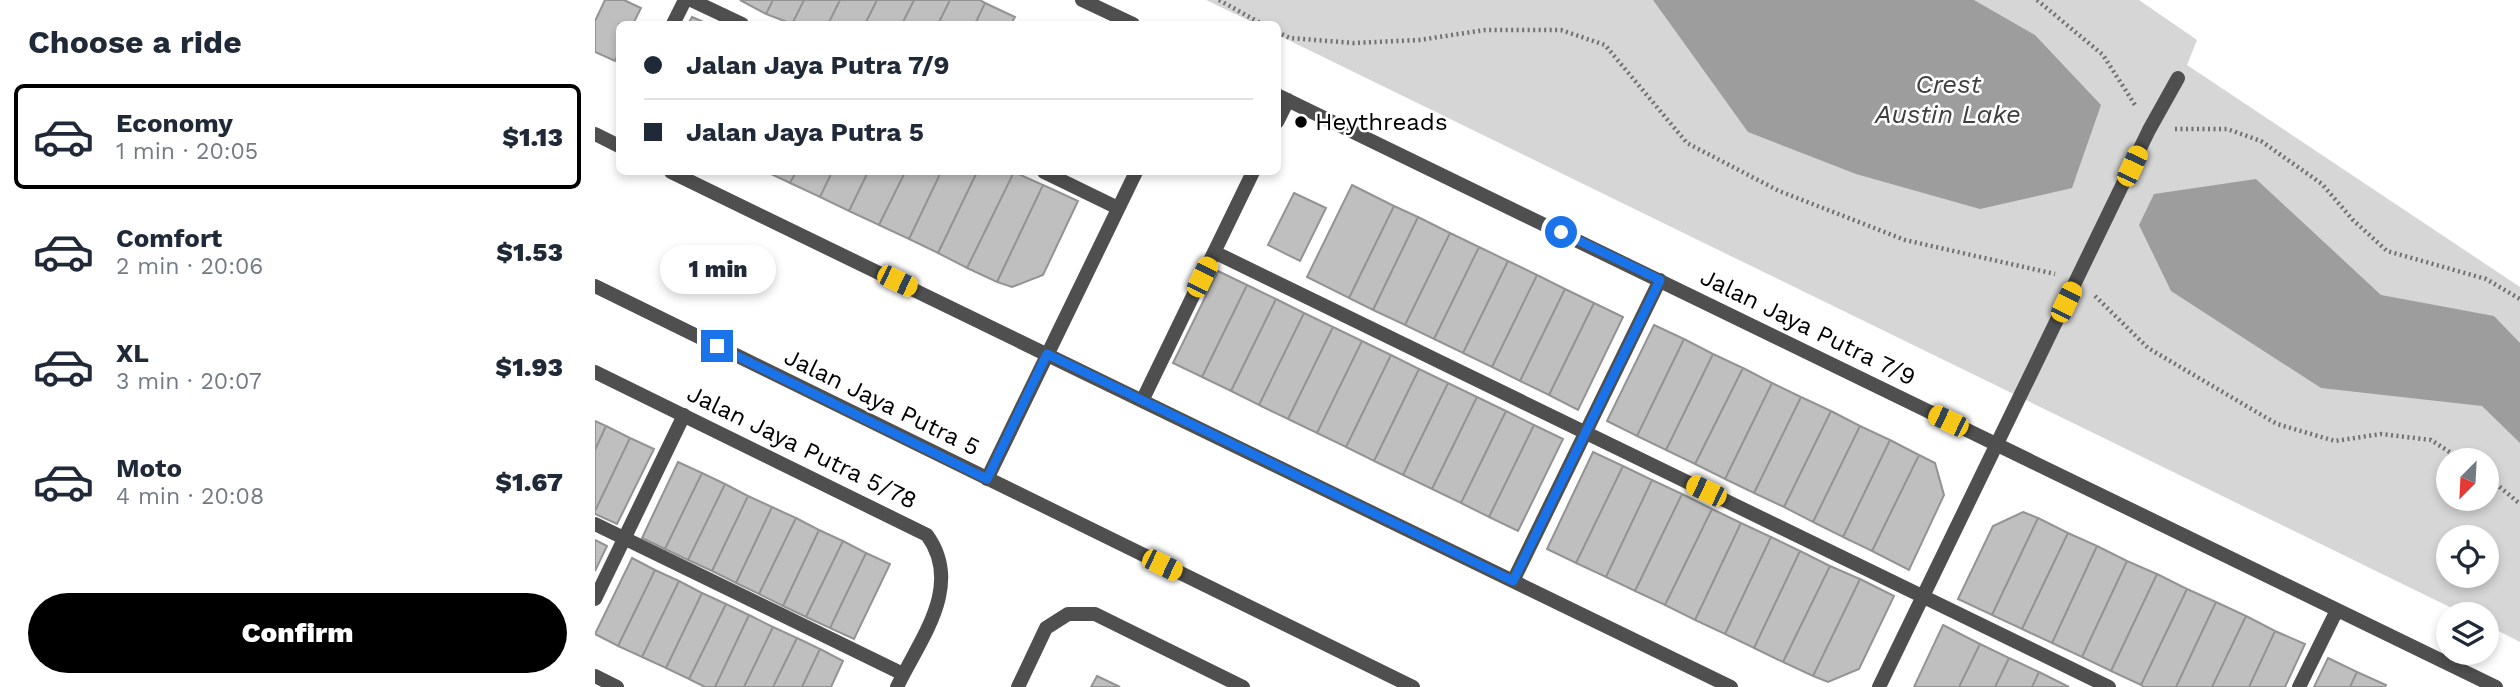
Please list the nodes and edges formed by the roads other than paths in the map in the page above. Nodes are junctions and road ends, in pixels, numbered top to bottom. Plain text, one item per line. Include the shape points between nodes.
1 (685, 0) edge
2 (691, 0) edge
3 (1082, 0) edge
4 (674, 21) edge
5 (736, 21) edge
6 (1127, 21) edge
7 (2178, 78) dead end
8 (1283, 97) edge
9 (595, 134) edge
10 (616, 141) edge
11 (677, 175) edge
12 (1050, 175) edge
13 (1134, 175) edge
14 (1252, 175) edge
15 (1118, 208) junction
16 (1214, 252) junction
17 (1660, 280) junction
18 (595, 286) edge
19 (1047, 354) junction
20 (595, 372) edge
21 (1142, 401) junction
22 (684, 415) junction
23 (1586, 433) junction
24 (1997, 444) junction
25 (987, 479) junction
26 (595, 524) edge
27 (624, 538) junction
28 (1513, 581) junction
29 (1923, 597) junction
30 (595, 598) edge
31 (2337, 610) junction
32 (595, 676) edge
33 (900, 681) edge
34 (617, 687) edge
35 (1018, 687) edge
36 (1243, 687) edge
37 (1413, 687) edge
38 (1731, 687) edge
39 (1879, 687) edge
40 (2109, 687) edge
41 (2299, 687) edge
42 (2496, 687) edge

1 - 4 street
2 - 5 street
3 - 6 street
7 - 24 street
8 - 17 street, Jalan Jaya Putra 7/9
9 - 10 street
11 - 19 street
12 - 15 street
13 - 15 street
14 - 16 street
15 - 19 street
16 - 21 street
16 - 23 street
17 - 23 street
17 - 24 street, Jalan Jaya Putra 7/9
18 - 25 street, Jalan Jaya Putra 5
19 - 21 street
19 - 25 street
20 - 22 street, Jalan Jaya Putra 5/78
21 - 28 street
22 - 27 street
22 - 33 street, Jalan Jaya Putra 5/78 via 927,535 941,562 943,591
23 - 28 street
23 - 29 street
24 - 29 street
24 - 31 street, Jalan Jaya Putra 7/9
25 - 37 street, Jalan Jaya Putra 5
26 - 27 street
27 - 30 street
27 - 33 street
28 - 38 street
29 - 39 street
29 - 40 street
31 - 41 street
31 - 42 street, Jalan Jaya Putra 7/9
32 - 34 street
35 - 36 street via 1046,628 1068,614 1095,614

